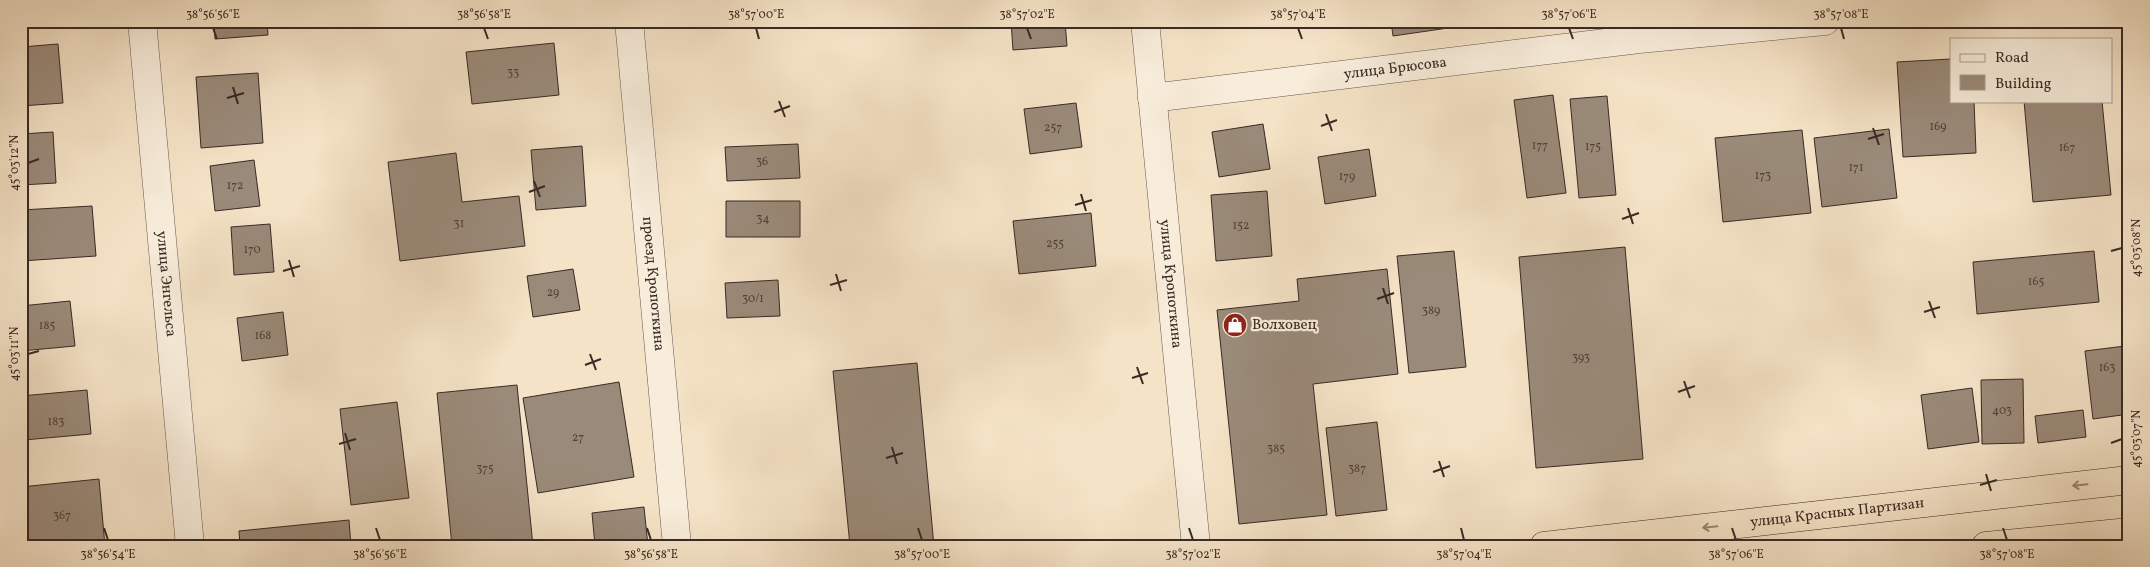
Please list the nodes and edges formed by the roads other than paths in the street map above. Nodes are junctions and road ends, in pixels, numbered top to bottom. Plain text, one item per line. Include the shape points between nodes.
1 (142, 21) edge
2 (629, 21) edge
3 (1145, 21) edge
4 (1825, 21) edge
5 (1638, 30) edge
6 (1152, 98) junction
7 (2129, 480) edge
8 (2129, 532) edge
9 (190, 546) edge
10 (677, 546) edge
11 (1196, 546) edge
12 (1544, 546) edge
13 (1986, 546) edge

1 - 9 street, улица Энгельса
2 - 10 street, проезд Кропоткина
3 - 6 street, улица Кропоткина
4 - 5 street, улица Брюсова
5 - 6 street, улица Брюсова
6 - 11 street, улица Кропоткина
7 -> 12 highway, улица Красных Партизан
8 - 13 highway

